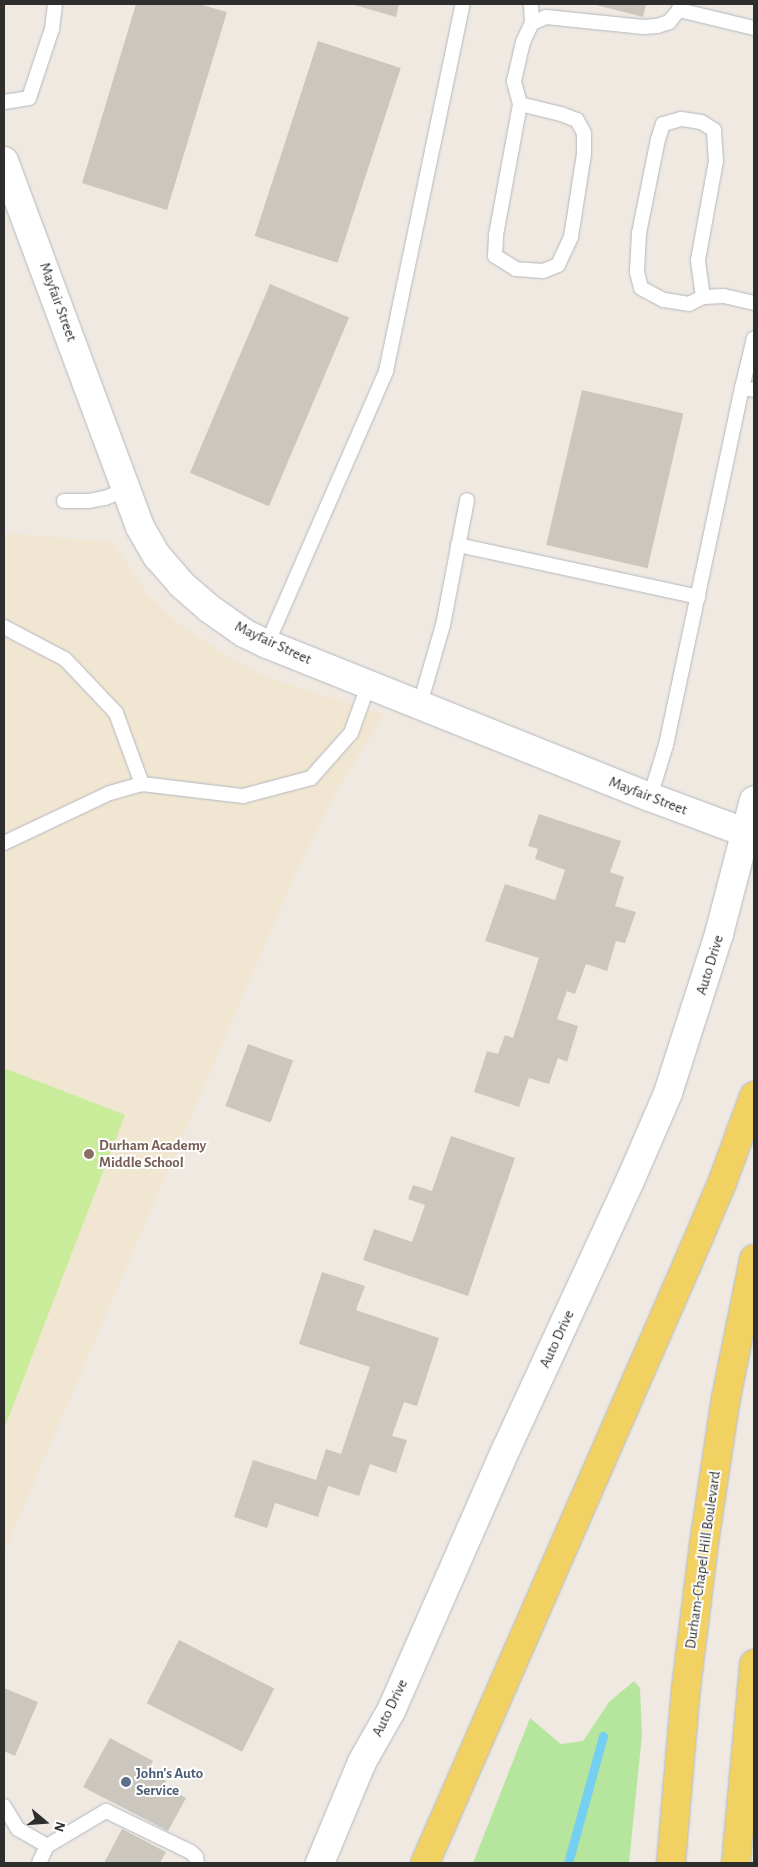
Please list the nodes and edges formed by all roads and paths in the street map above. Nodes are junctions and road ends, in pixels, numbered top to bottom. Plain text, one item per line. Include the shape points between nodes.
1 (55, 4) edge
2 (463, 4) edge
3 (530, 4) edge
4 (679, 7) edge
5 (532, 23) junction
6 (754, 28) edge
7 (4, 102) edge
8 (520, 104) junction
9 (4, 161) edge
10 (703, 297) junction
11 (754, 303) edge
12 (754, 338) edge
13 (748, 389) edge
14 (125, 490) junction
15 (467, 500) dead end
16 (64, 501) dead end
17 (458, 546) junction
18 (698, 597) junction
19 (4, 627) edge
20 (267, 644) junction
21 (369, 683) junction
22 (420, 704) junction
23 (142, 784) junction
24 (650, 797) junction
25 (754, 800) edge
26 (747, 833) junction
27 (4, 843) edge
28 (754, 1096) edge
29 (754, 1259) edge
30 (754, 1664) edge
31 (4, 1806) edge
32 (47, 1846) junction
33 (39, 1863) edge
34 (197, 1863) edge
35 (320, 1863) edge
36 (425, 1863) edge
37 (672, 1863) edge
38 (736, 1863) edge

1 - 7 lane via 52,29 29,98
2 - 20 lane via 386,370
3 - 5 lane
4 - 5 lane via 669,22 643,27 546,16
4 - 6 lane
5 - 8 lane via 523,42 514,81
8 - 8 lane via 495,256 516,269 543,271 558,265 571,237 584,154 584,133 577,120
9 - 14 street, Mayfair Street
10 - 10 lane via 698,260 716,161 714,130 701,122 681,119 663,124 658,139 640,233 637,272 641,288 664,300 689,304
10 - 11 lane via 724,296
12 - 13 lane
13 - 18 lane
14 - 16 lane via 90,501
14 - 20 street, Mayfair Street via 156,556 181,584 244,633
15 - 17 lane
17 - 18 lane
17 - 22 lane via 443,626
18 - 24 lane via 666,745
19 - 23 lane via 64,659 116,714
20 - 21 street, Mayfair Street
21 - 22 street, Mayfair Street
21 - 23 lane via 352,733 311,778 243,796
22 - 24 street, Mayfair Street
23 - 27 lane via 110,793
24 - 26 street, Mayfair Street
25 - 26 street, Auto Drive
26 - 35 street, Auto Drive via 720,934 657,1119 503,1456 391,1712 362,1762
28 - 36 main road via 687,1265
29 - 37 main road, Durham-Chapel Hill Boulevard via 726,1398 704,1543 686,1688
30 - 38 main road
31 - 32 lane via 18,1829
32 - 33 lane
32 - 34 lane via 106,1811 191,1852

